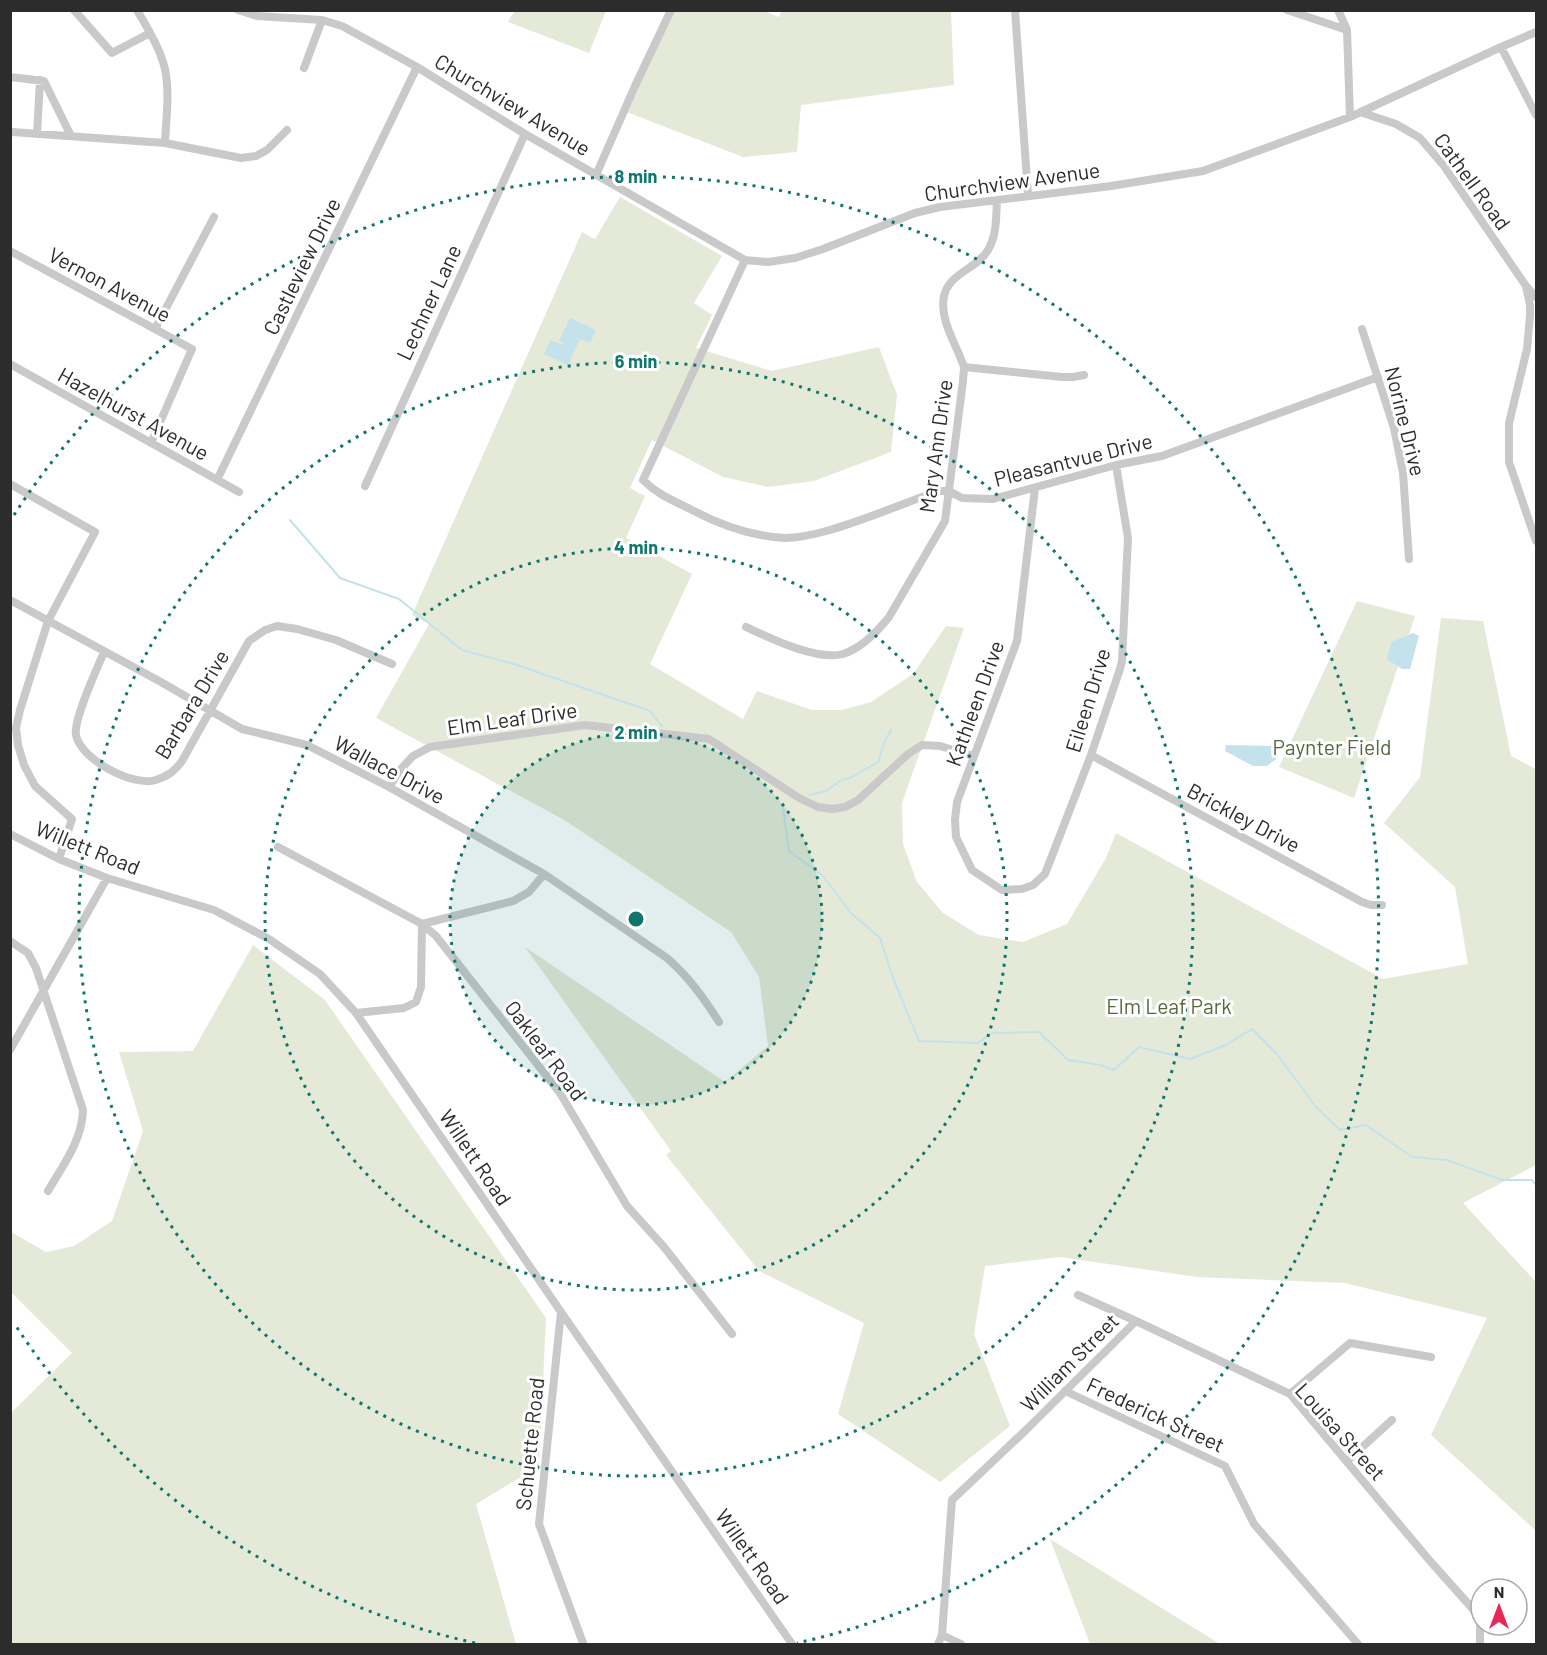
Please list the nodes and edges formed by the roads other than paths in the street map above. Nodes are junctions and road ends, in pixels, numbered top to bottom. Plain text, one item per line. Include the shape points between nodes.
1 (74, 10) edge
2 (137, 10) edge
3 (238, 10) edge
4 (671, 10) edge
5 (1015, 10) edge
6 (1287, 10) edge
7 (1338, 10) edge
8 (322, 20) junction
9 (1347, 30) junction
10 (1536, 32) edge
11 (150, 33) junction
12 (1500, 47) junction
13 (417, 67) junction
14 (304, 68) dead end
15 (10, 77) edge
16 (40, 80) junction
17 (1360, 112) junction
18 (1536, 115) edge
19 (1350, 117) junction
20 (287, 130) dead end
21 (12, 132) dead end
22 (37, 134) junction
23 (525, 134) junction
24 (71, 136) junction
25 (165, 143) junction
26 (596, 175) junction
27 (1028, 195) junction
28 (997, 200) junction
29 (214, 217) dead end
30 (10, 251) edge
31 (745, 260) junction
32 (1526, 286) junction
33 (1536, 297) edge
34 (155, 329) junction
35 (1362, 329) dead end
36 (10, 364) edge
37 (964, 367) junction
38 (1084, 375) dead end
39 (1378, 377) junction
40 (151, 443) junction
41 (1116, 465) junction
42 (217, 480) junction
43 (10, 484) edge
44 (365, 486) dead end
45 (1035, 488) junction
46 (949, 491) junction
47 (239, 492) dead end
48 (1536, 541) edge
49 (1409, 559) dead end
50 (10, 600) edge
51 (48, 621) junction
52 (746, 627) dead end
53 (104, 652) junction
54 (392, 664) dead end
55 (211, 712) junction
56 (1090, 755) junction
57 (974, 756) junction
58 (389, 787) junction
59 (10, 834) edge
60 (278, 847) dead end
61 (59, 859) junction
62 (544, 874) junction
63 (108, 878) junction
64 (1022, 889) joint
65 (1382, 905) dead end
66 (422, 924) junction
67 (10, 941) edge
68 (44, 991) junction
69 (356, 1014) junction
70 (719, 1022) dead end
71 (10, 1050) edge
72 (48, 1191) dead end
73 (1078, 1295) dead end
74 (561, 1312) junction
75 (1136, 1321) junction
76 (732, 1334) dead end
77 (1431, 1357) dead end
78 (1065, 1391) junction
79 (1290, 1394) junction
80 (1392, 1420) dead end
81 (1347, 1461) junction
82 (1469, 1605) edge
83 (942, 1635) junction
84 (582, 1644) edge
85 (792, 1644) edge
86 (938, 1644) edge
87 (961, 1644) edge
88 (1359, 1644) edge

1 - 11 street via 112,53
2 - 11 street
3 - 8 street, Churchview Avenue via 257,16
4 - 26 street
5 - 27 street
6 - 9 street
7 - 9 street
8 - 13 street, Churchview Avenue via 342,26
8 - 14 street
9 - 19 street
10 - 12 street, Churchview Avenue
11 - 25 street via 165,69
12 - 17 street, Churchview Avenue
12 - 18 street
13 - 23 street, Churchview Avenue
13 - 42 street, Castleview Drive
15 - 16 street
16 - 22 street
16 - 24 street via 44,81
17 - 19 street, Churchview Avenue
17 - 32 street, Cathell Road via 1396,124 1420,138 1444,166
19 - 27 street, Churchview Avenue via 1203,171
20 - 25 street via 267,150 241,158
21 - 22 street
22 - 24 street
23 - 26 street, Churchview Avenue
23 - 44 street, Lechner Lane
24 - 25 street
26 - 31 street, Churchview Avenue
27 - 28 street, Churchview Avenue
28 - 31 street, Churchview Avenue via 915,213 795,258
28 - 37 street, Mary Ann Drive via 994,234 988,250 959,274 945,293 943,314
29 - 34 street
30 - 34 street, Vernon Avenue
31 - 46 street, Pleasantvue Drive via 643,480 654,491 716,523 763,536 788,538 848,525 938,491
32 - 33 street, Cathell Road
32 - 48 street via 1530,305 1527,349 1509,423 1509,462
34 - 40 street, Vernon Avenue via 192,349
35 - 39 street, Norine Drive
36 - 40 street, Hazelhurst Avenue
37 - 38 street via 1062,377
37 - 46 street, Mary Ann Drive
39 - 41 street, Pleasantvue Drive via 1162,456
39 - 49 street, Norine Drive via 1403,472
40 - 42 street, Hazelhurst Avenue
41 - 45 street, Pleasantvue Drive
41 - 56 street, Eileen Drive via 1128,538 1122,661
42 - 47 street, Hazelhurst Avenue
43 - 51 street via 96,532
45 - 46 street, Pleasantvue Drive via 993,499 962,498
45 - 57 street, Kathleen Drive via 1017,641
46 - 52 street, Mary Ann Drive via 945,521 889,617 863,644 842,654 823,654 802,650
50 - 51 street, Wallace Drive
51 - 53 street, Wallace Drive
51 - 61 street via 16,728 24,765 35,786 72,819
53 - 55 street, Wallace Drive
53 - 55 street, Barbara Drive via 75,734 91,758 107,767 137,780 154,781 172,773
54 - 55 street, Barbara Drive via 336,640 278,626 249,641
55 - 58 street, Wallace Drive via 242,729 307,745
56 - 64 street, Eileen Drive via 1045,874 1034,885
56 - 65 street, Brickley Drive via 1362,902
57 - 58 street, Elm Leaf Drive via 922,745 858,800 832,809 799,798 709,739 585,725 430,747 412,756
57 - 64 street, Kathleen Drive via 957,802 956,837 972,870 1002,890
58 - 62 street, Wallace Drive
59 - 61 street, Willett Road
60 - 66 street, Oakleaf Road
61 - 63 street, Willett Road
62 - 66 street via 529,892 513,901
62 - 70 street, Wallace Drive via 667,958 702,995
63 - 68 street
63 - 69 street, Willett Road via 214,910 269,939 320,974
66 - 69 street via 421,987 416,1002 404,1008
66 - 76 street, Oakleaf Road via 560,1093 627,1206
67 - 68 street via 28,953
68 - 71 street
68 - 72 street via 83,1110 78,1139
69 - 74 street, Willett Road
73 - 75 street, Louisa Street
74 - 84 street, Schuette Road via 539,1524
74 - 85 street, Willett Road
75 - 78 street, William Street
75 - 79 street, Louisa Street
77 - 79 street via 1350,1343
78 - 83 street, William Street via 951,1500
78 - 88 street, Frederick Street via 1225,1466 1254,1524
79 - 81 street, Louisa Street
80 - 81 street
81 - 82 street, Louisa Street
83 - 86 street
83 - 87 street

